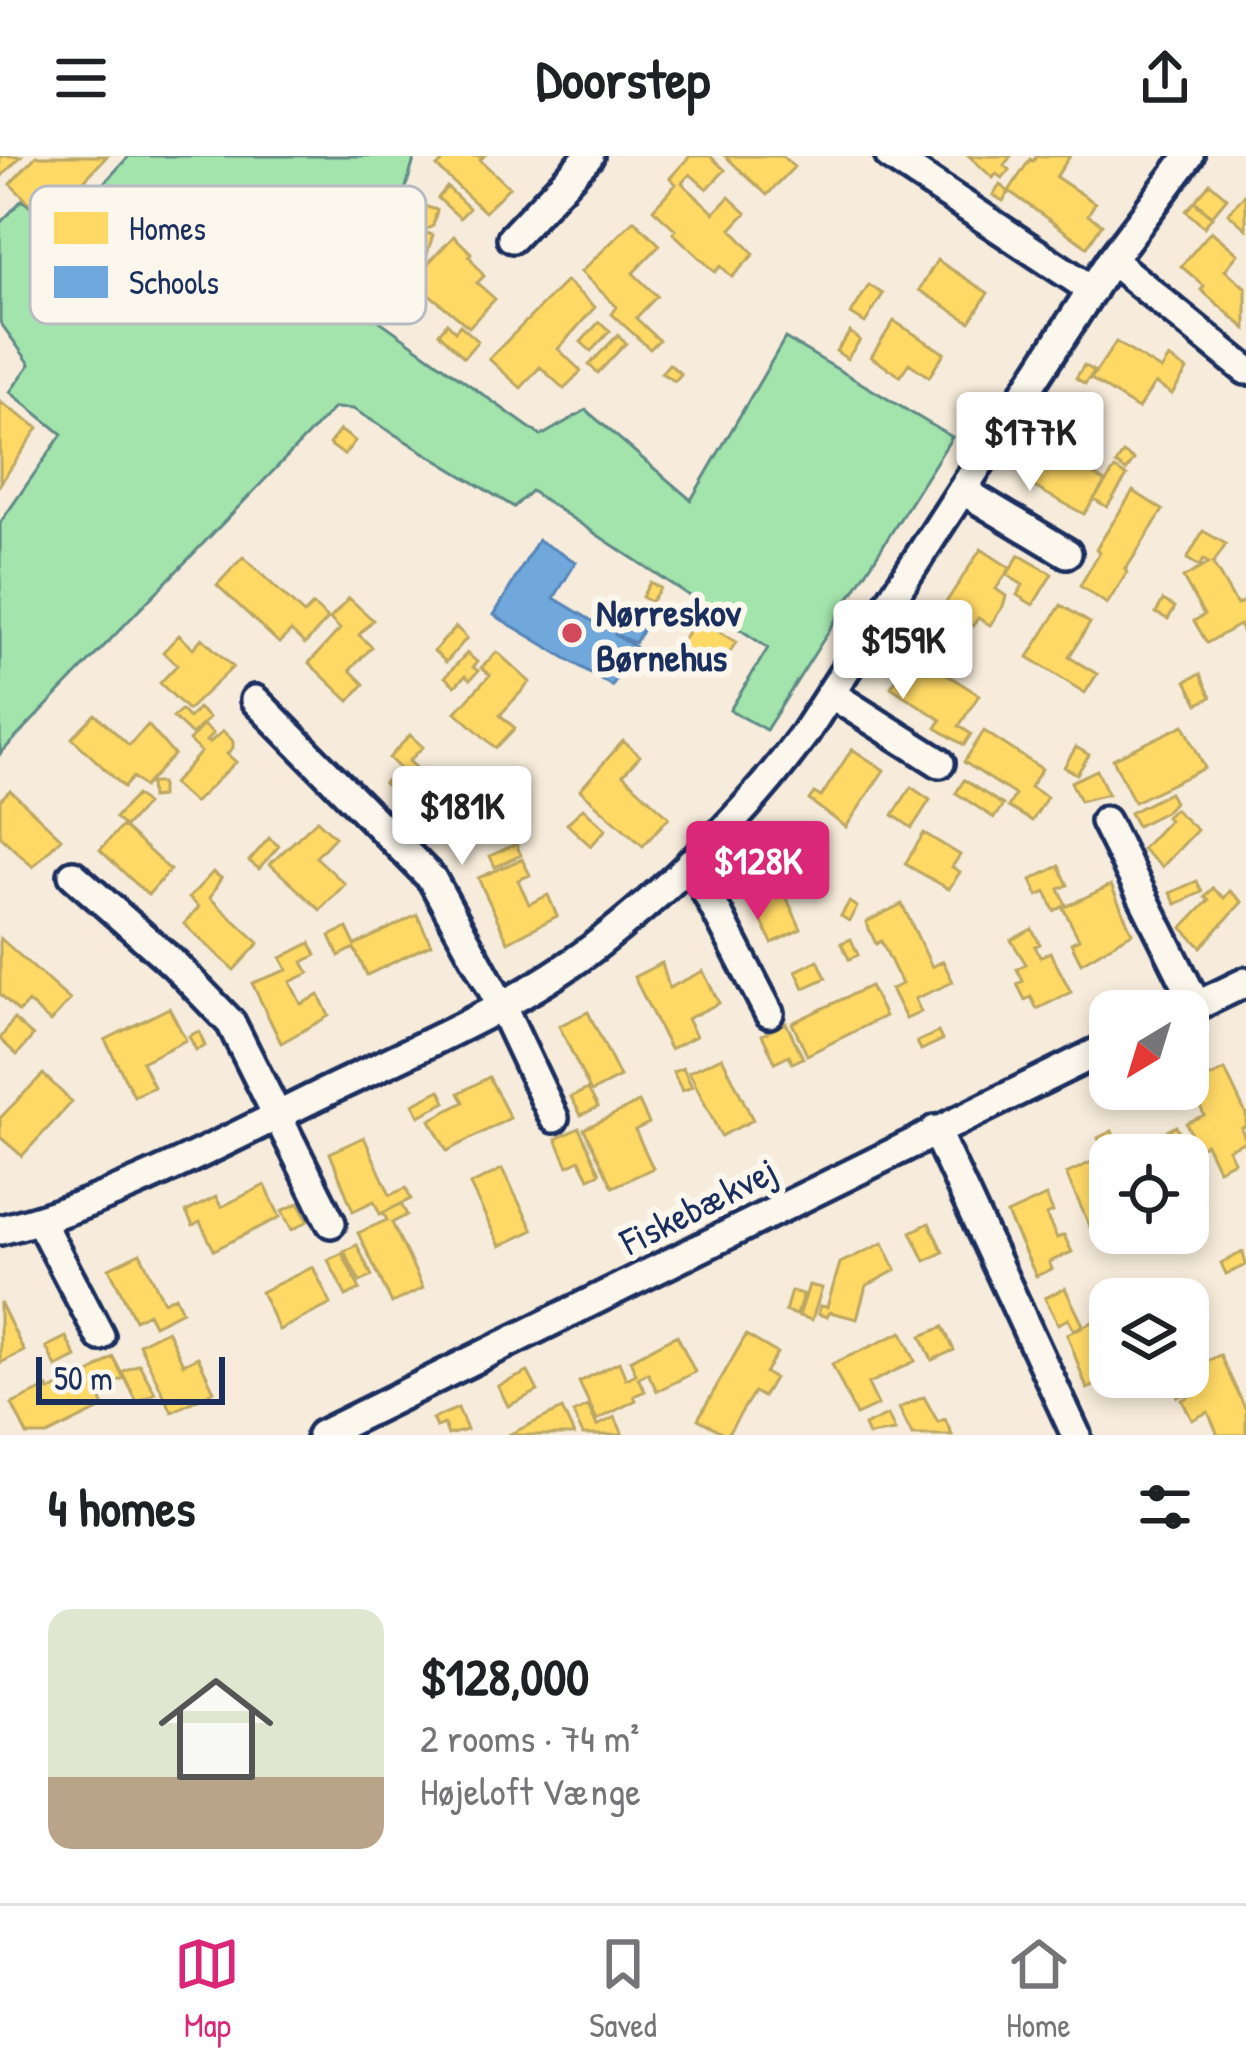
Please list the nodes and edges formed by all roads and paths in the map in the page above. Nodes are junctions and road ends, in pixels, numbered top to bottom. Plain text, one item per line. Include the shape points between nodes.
1 (589, 156) edge
2 (890, 156) edge
3 (1190, 156) edge
4 (512, 238) dead end
5 (1112, 260) junction
6 (1091, 290) junction
7 (1246, 370) edge
8 (962, 490) junction
9 (1067, 553) dead end
10 (832, 694) junction
11 (255, 700) dead end
12 (940, 763) dead end
13 (1106, 821) dead end
14 (692, 862) junction
15 (73, 875) dead end
16 (1246, 982) edge
17 (1184, 990) edge
18 (1209, 1000) edge
19 (500, 1005) junction
20 (770, 1012) dead end
21 (1089, 1056) edge
22 (277, 1116) junction
23 (554, 1118) dead end
24 (934, 1130) junction
25 (40, 1221) junction
26 (331, 1223) dead end
27 (0, 1231) edge
28 (100, 1336) dead end
29 (321, 1435) edge
30 (1076, 1435) edge

1 - 4 street
2 - 6 street
3 - 5 street
5 - 6 street
5 - 7 street
6 - 8 street
8 - 9 street
8 - 10 street
10 - 12 street
10 - 14 street via 777,772
11 - 19 street via 432,879
13 - 17 street
14 - 19 street via 591,949
14 - 20 street
15 - 22 street via 231,1024
16 - 18 street
19 - 22 street
19 - 23 street
21 - 24 street, Fiskebækvej
22 - 25 street
22 - 26 street
24 - 29 street, Fiskebækvej
24 - 30 street
25 - 27 street
25 - 28 street

